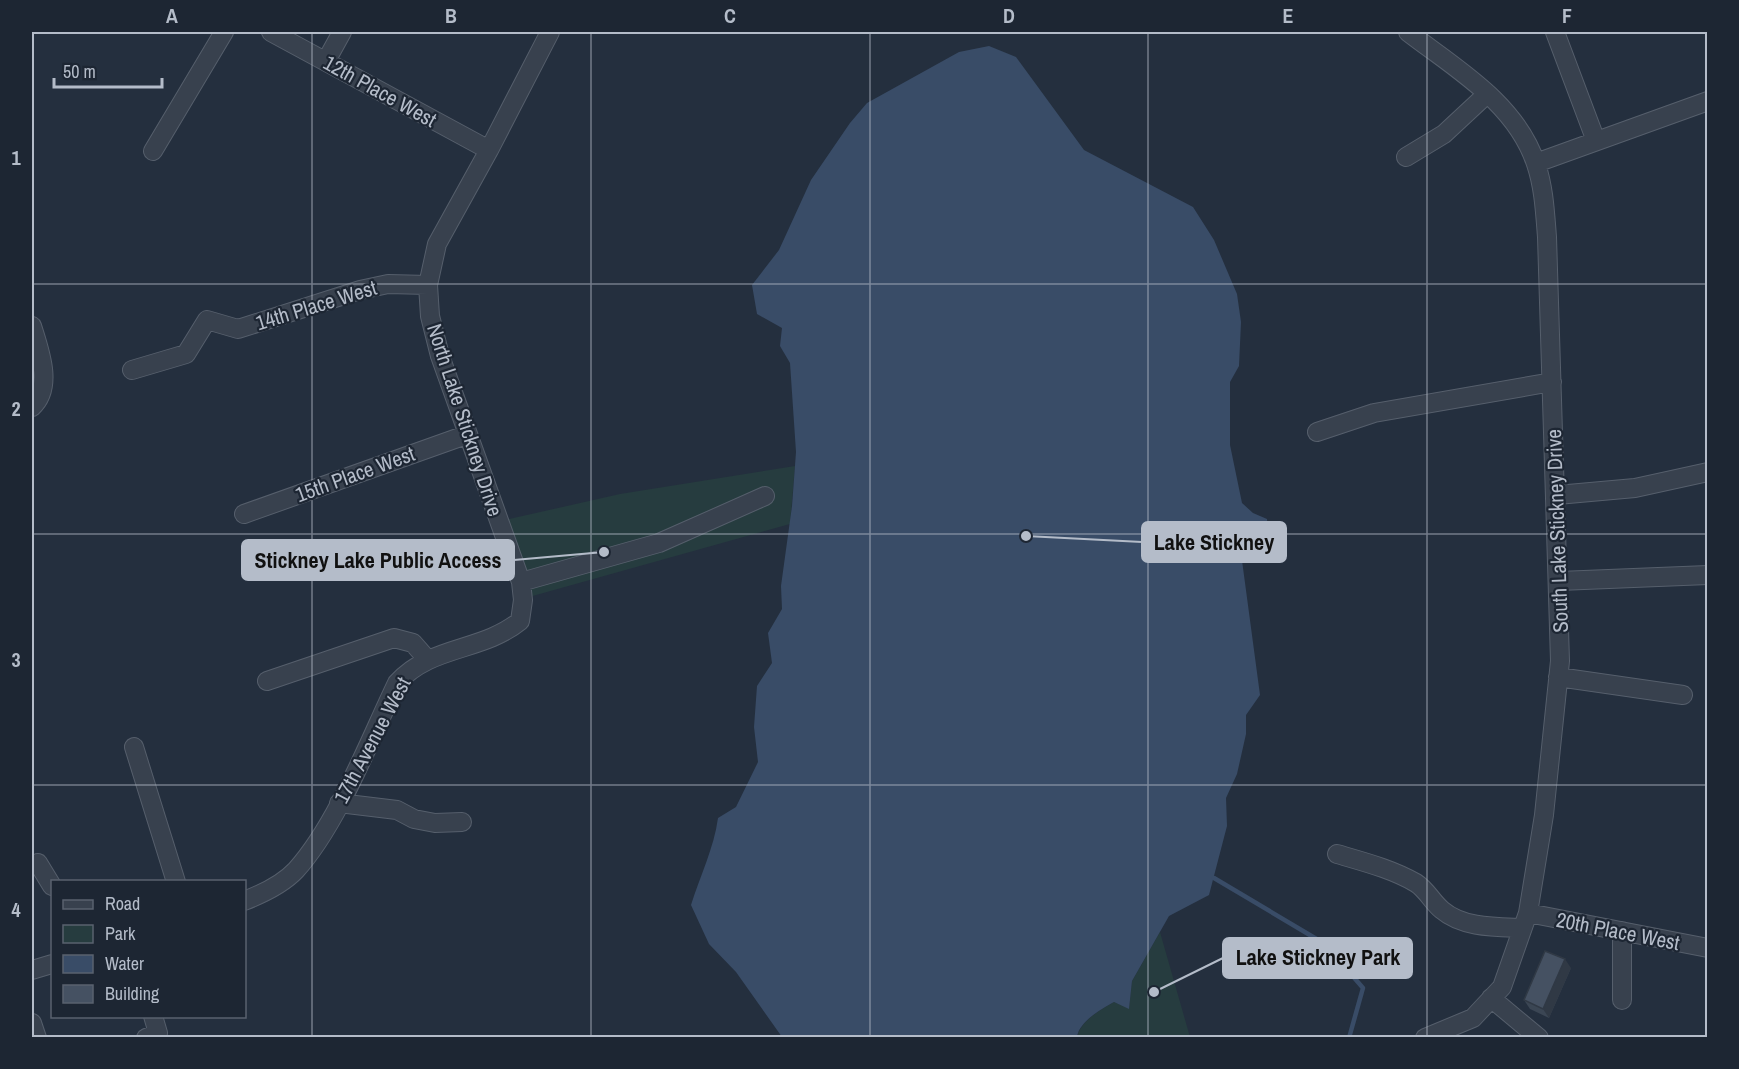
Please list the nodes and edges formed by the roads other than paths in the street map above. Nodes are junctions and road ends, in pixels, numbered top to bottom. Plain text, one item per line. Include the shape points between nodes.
1 (224, 32) edge
2 (271, 32) edge
3 (342, 32) edge
4 (550, 32) edge
5 (1408, 32) edge
6 (1555, 32) edge
7 (326, 61) junction
8 (1487, 93) junction
9 (1707, 101) edge
10 (1596, 141) junction
11 (489, 150) junction
12 (153, 151) dead end
13 (1406, 157) dead end
14 (1536, 163) junction
15 (428, 285) junction
16 (32, 326) edge
17 (132, 370) dead end
18 (1552, 382) junction
19 (33, 406) edge
20 (1317, 432) dead end
21 (466, 435) junction
22 (1707, 472) edge
23 (1557, 495) junction
24 (765, 496) dead end
25 (244, 514) dead end
26 (1707, 575) edge
27 (1559, 581) junction
28 (521, 582) junction
29 (427, 658) junction
30 (1558, 677) junction
31 (267, 681) dead end
32 (1683, 695) dead end
33 (134, 747) dead end
34 (339, 803) junction
35 (462, 822) dead end
36 (1337, 854) dead end
37 (38, 863) dead end
38 (175, 880) edge
39 (51, 884) edge
40 (246, 900) edge
41 (1525, 921) junction
42 (1622, 931) junction
43 (1707, 948) edge
44 (51, 964) edge
45 (32, 970) edge
46 (1491, 998) junction
47 (1622, 1000) dead end
48 (153, 1018) edge
49 (32, 1023) edge
50 (37, 1038) edge
51 (147, 1038) edge
52 (1425, 1038) edge
53 (1539, 1038) edge

1 - 12 street
2 - 7 street, 12th Place West
3 - 7 street
4 - 11 street, North Lake Stickney Drive
5 - 8 street, South Lake Stickney Drive
6 - 10 street
7 - 11 street, 12th Place West
8 - 13 street via 1444,134
8 - 14 street, South Lake Stickney Drive via 1507,112
9 - 10 street
10 - 14 street
11 - 15 street, North Lake Stickney Drive via 437,244
14 - 18 street, South Lake Stickney Drive via 1547,237
15 - 17 street, 14th Place West via 388,284 369,288 238,329 207,321 186,354
15 - 21 street, North Lake Stickney Drive via 430,316 440,356
16 - 19 street via 42,358 43,378
18 - 20 street via 1374,412
18 - 23 street, South Lake Stickney Drive
21 - 25 street, 15th Place West
21 - 28 street, North Lake Stickney Drive
22 - 23 street via 1635,488
23 - 27 street, South Lake Stickney Drive
24 - 28 street via 659,543
26 - 27 street
27 - 30 street, South Lake Stickney Drive
28 - 29 street, 17th Avenue West via 520,621 509,630
29 - 31 street via 413,643 394,638
29 - 34 street, 17th Avenue West via 397,683
30 - 32 street
30 - 41 street, South Lake Stickney Drive via 1544,815
33 - 38 street
34 - 35 street via 397,810 414,819
34 - 40 street, 17th Avenue West via 325,832 294,872 263,894
36 - 41 street, 20th Place West via 1419,884 1443,912 1457,920 1483,926
37 - 39 street
41 - 42 street, 20th Place West
41 - 46 street, South Lake Stickney Drive via 1502,987
42 - 43 street, 20th Place West
42 - 47 street
44 - 45 street
46 - 52 street, South Lake Stickney Drive via 1473,1018
46 - 53 street
48 - 51 street via 158,1033
49 - 50 street

